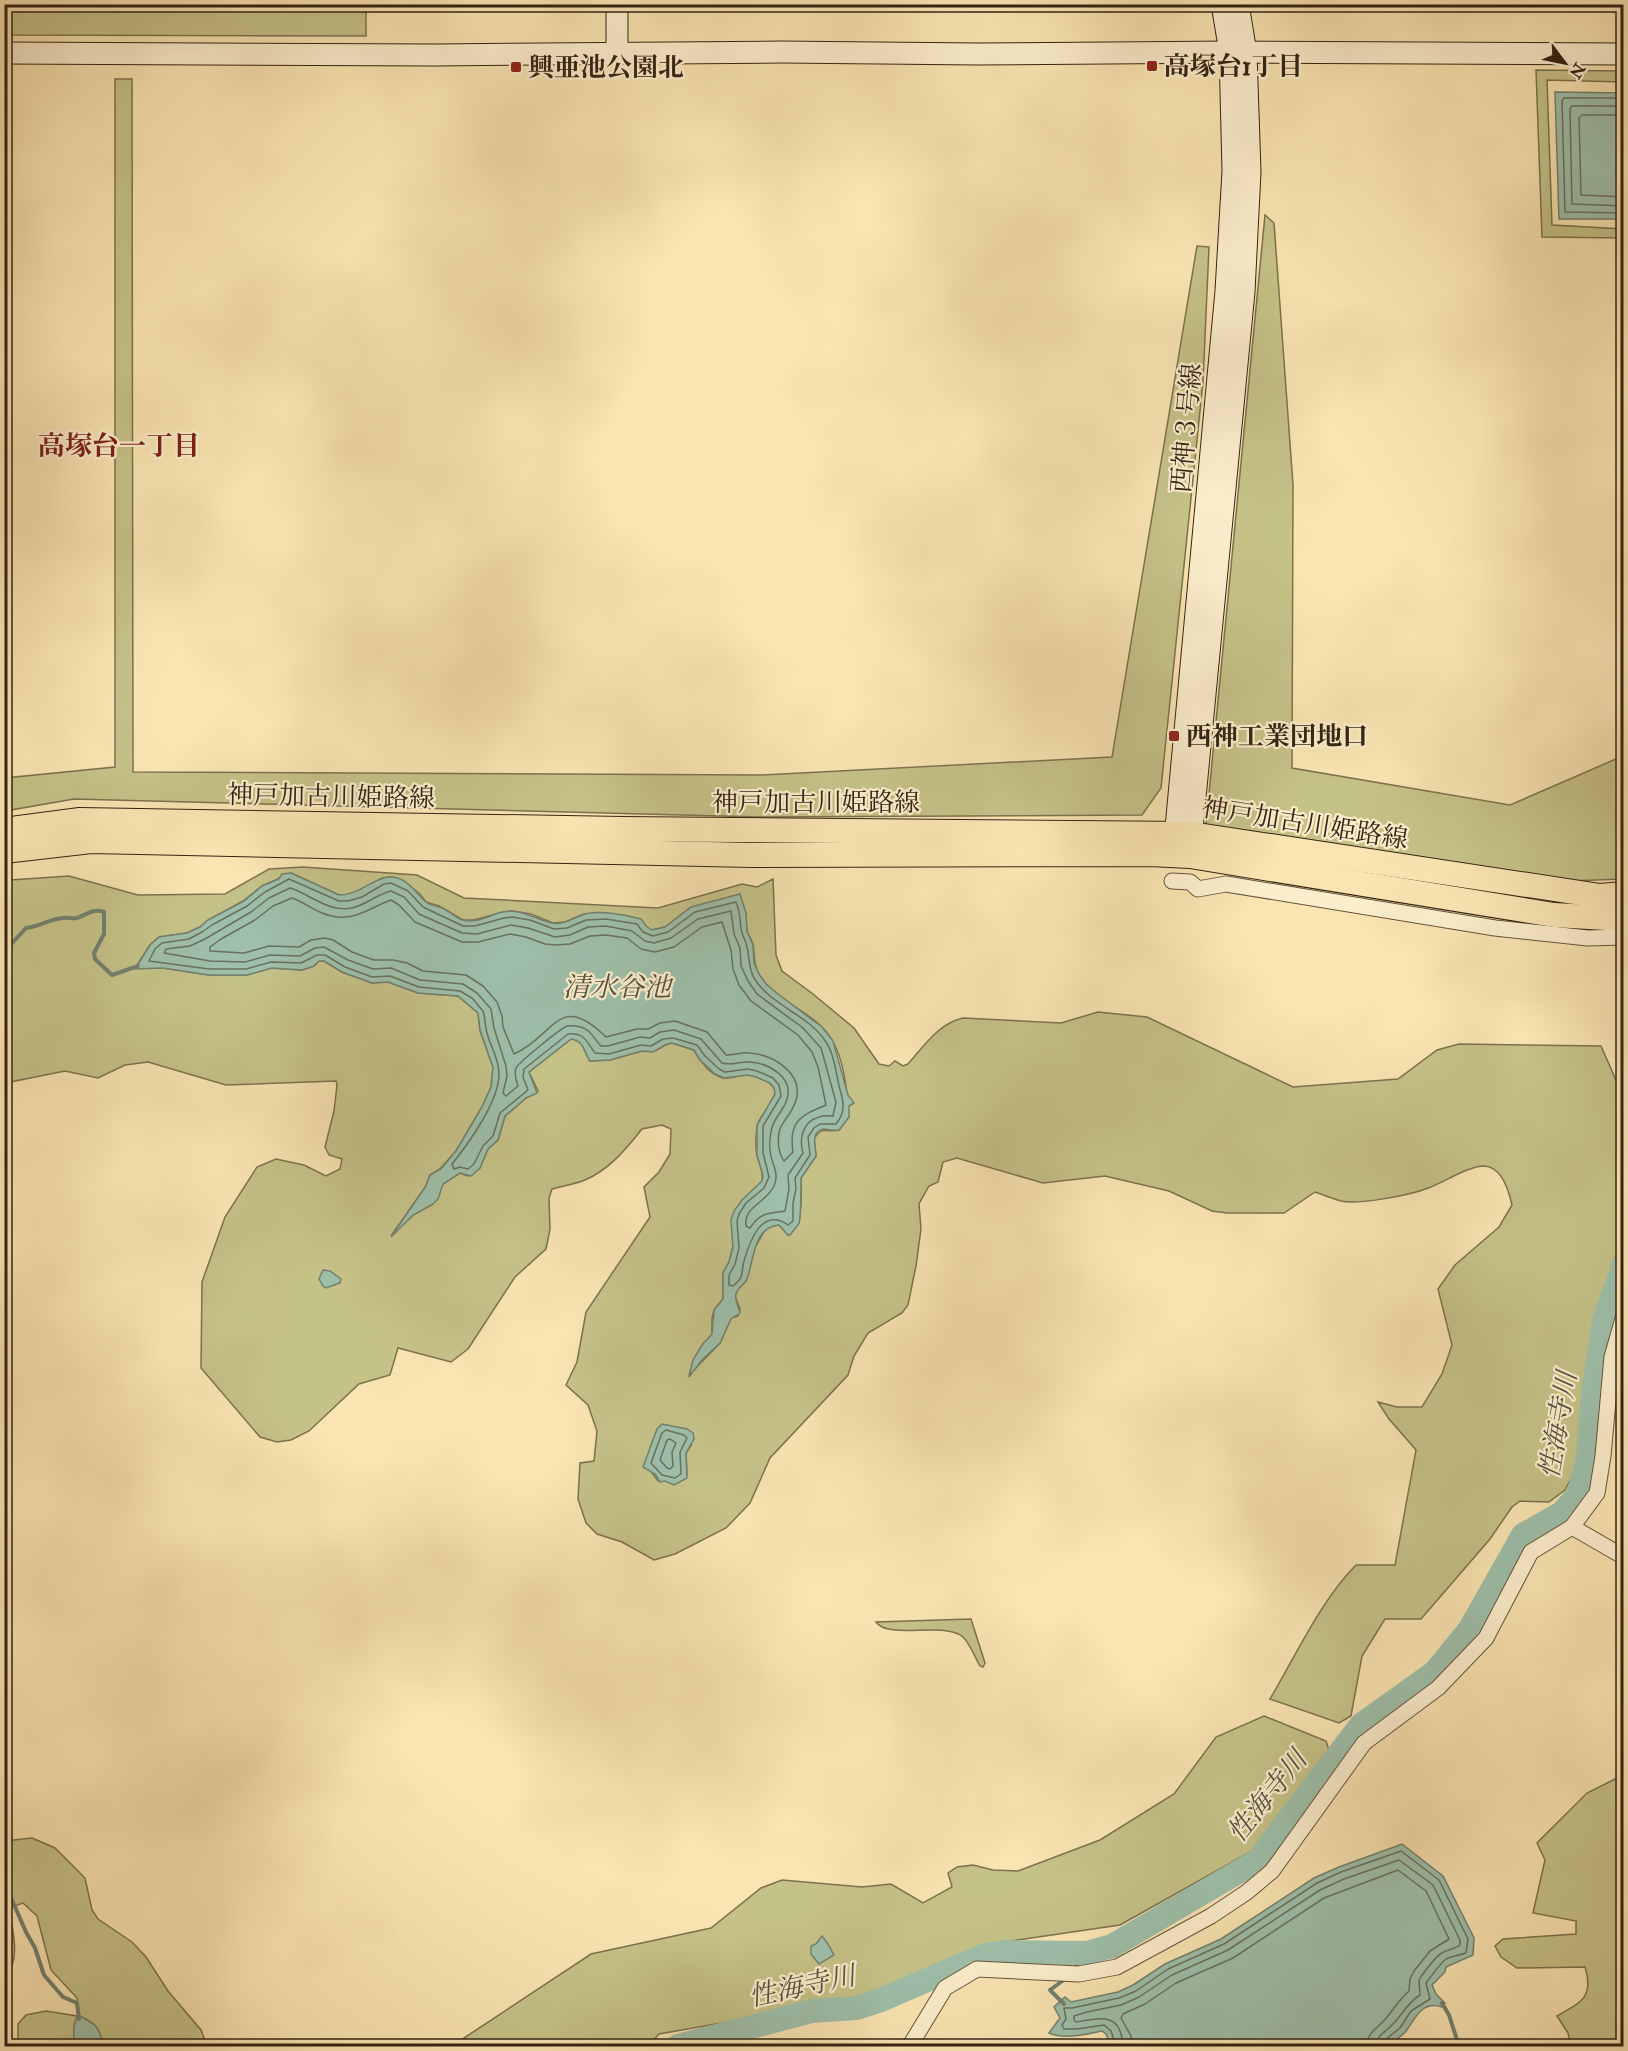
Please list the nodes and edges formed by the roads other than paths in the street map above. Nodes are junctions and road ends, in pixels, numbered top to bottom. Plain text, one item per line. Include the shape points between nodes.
1 (617, 4) edge
2 (1222, 4) edge
3 (1238, 4) edge
4 (1238, 52) junction
5 (4, 53) edge
6 (617, 53) junction
7 (1623, 54) edge
8 (4, 830) edge
9 (1182, 845) junction
10 (4, 850) edge
11 (1172, 881) dead end
12 (1190, 882) junction
13 (1623, 894) edge
14 (1623, 919) edge
15 (1623, 937) edge
16 (1623, 1314) edge
17 (1572, 1527) junction
18 (1623, 1557) edge
19 (907, 2046) edge

1 - 6 street
2 - 4 street, 西神３号線
3 - 4 street, 西神３号線
4 - 6 street
4 - 7 street
4 - 9 street, 西神３号線 via 1250,172 1244,292
5 - 6 street
8 - 9 main road, 神戸加古川姫路線 via 80,820 647,829
9 - 10 main road, 神戸加古川姫路線 via 727,854 91,841
9 - 12 street
9 - 13 main road, 神戸加古川姫路線 via 1600,896
9 - 14 main road, 神戸加古川姫路線 via 1554,915
11 - 12 street
12 - 15 street via 1198,889 1226,884 1495,928 1588,938
16 - 17 street via 1612,1357 1597,1493
17 - 18 street
17 - 19 street via 1531,1552 1486,1638 1438,1688 1364,1743 1272,1871 1247,1892 1211,1917 1117,1967 1079,1974 977,1969 945,1988

